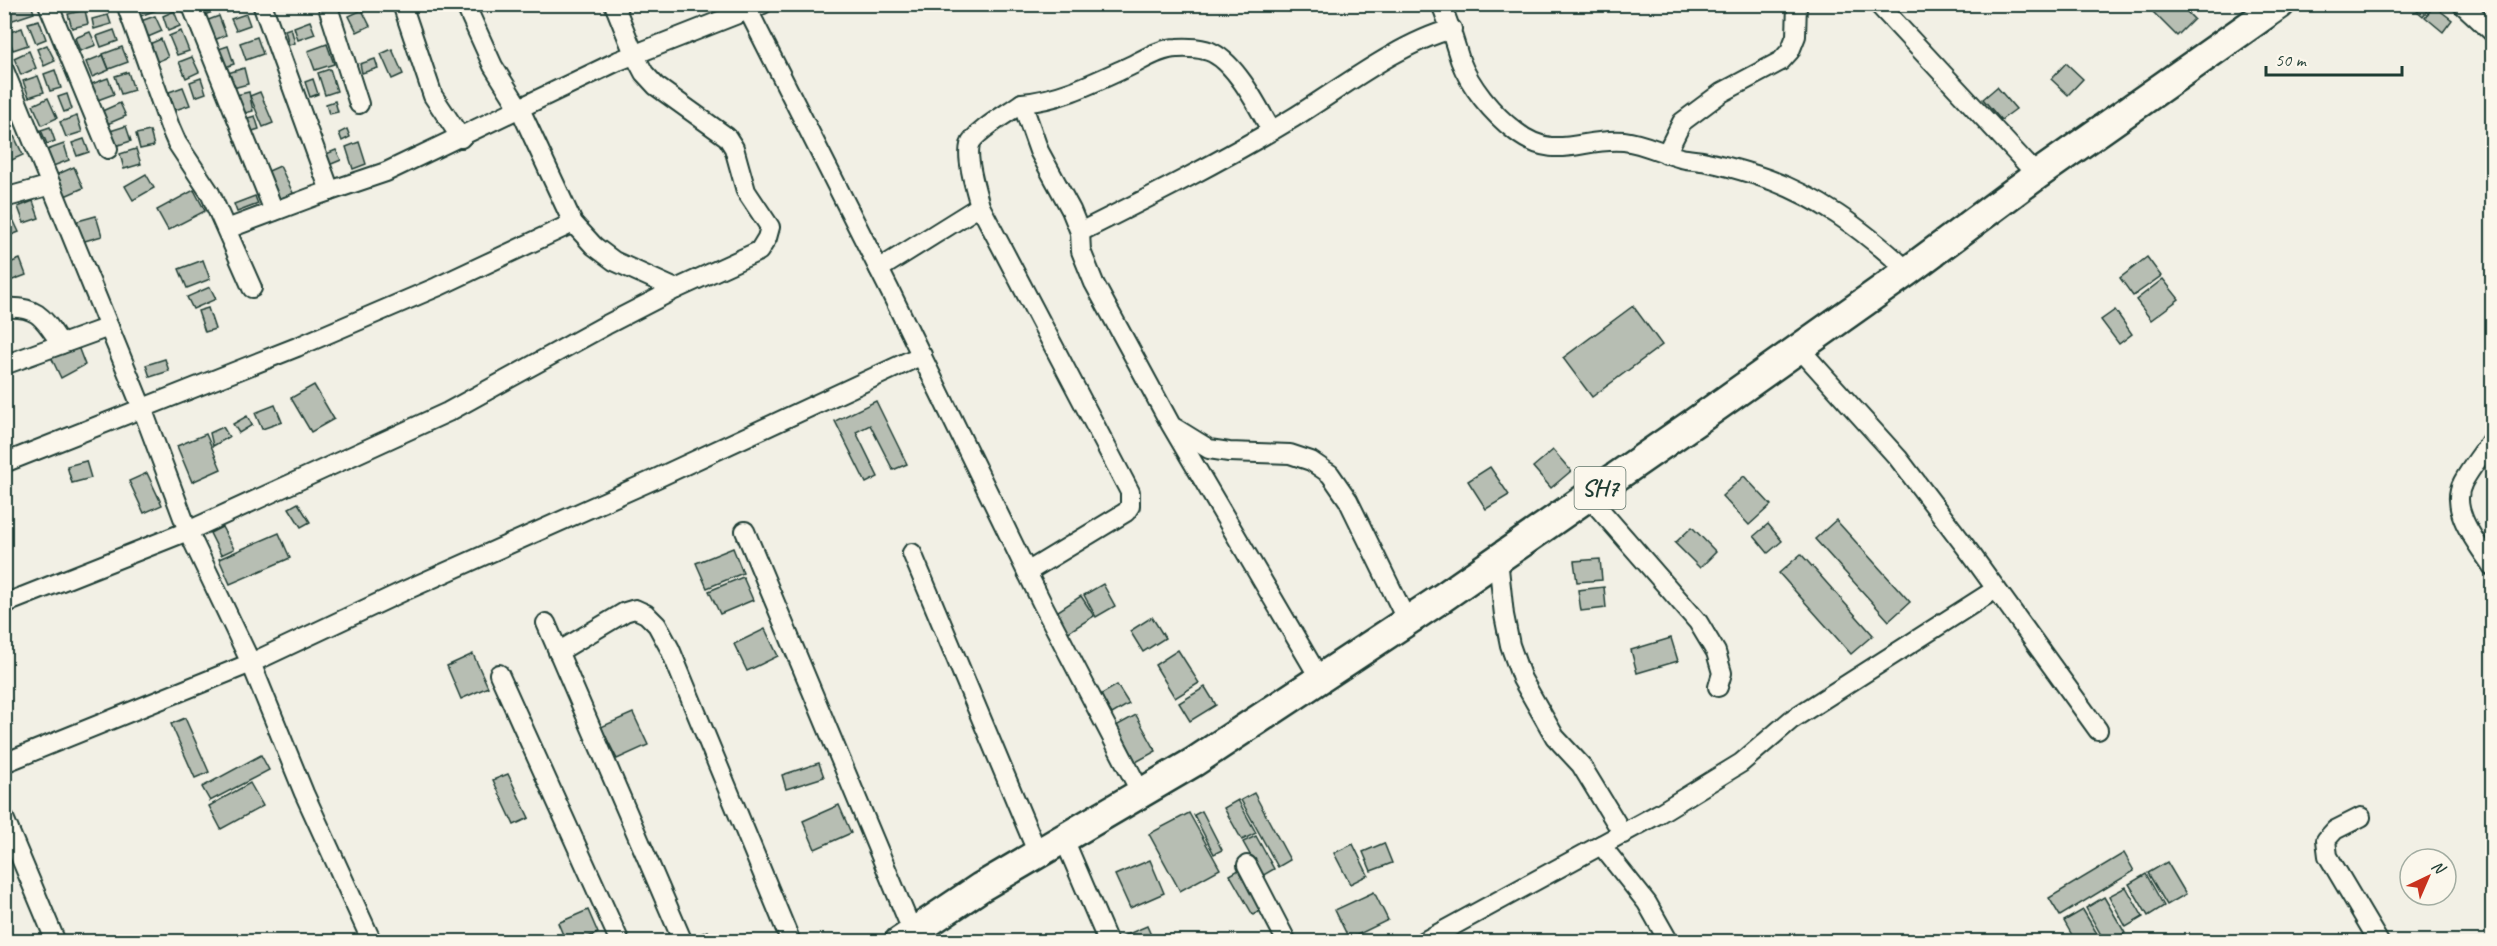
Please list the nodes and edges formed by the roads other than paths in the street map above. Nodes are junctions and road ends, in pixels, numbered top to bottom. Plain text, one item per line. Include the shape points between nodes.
1 (48, 4) edge
2 (126, 4) edge
3 (191, 4) edge
4 (262, 4) edge
5 (327, 4) edge
6 (402, 4) edge
7 (465, 4) edge
8 (614, 4) edge
9 (1441, 4) edge
10 (1797, 4) edge
11 (1878, 4) edge
12 (2280, 4) edge
13 (2462, 4) edge
14 (756, 7) edge
15 (1452, 29) junction
16 (2493, 32) edge
17 (634, 54) junction
18 (4, 70) edge
19 (1022, 103) junction
20 (359, 104) dead end
21 (520, 109) junction
22 (1271, 130) junction
23 (461, 138) junction
24 (108, 149) dead end
25 (1666, 154) junction
26 (2037, 175) junction
27 (51, 184) junction
28 (330, 191) junction
29 (4, 198) edge
30 (980, 206) junction
31 (274, 211) junction
32 (573, 223) junction
33 (227, 229) junction
34 (1080, 232) junction
35 (879, 269) junction
36 (1908, 271) junction
37 (252, 288) dead end
38 (676, 289) junction
39 (4, 308) edge
40 (109, 327) junction
41 (61, 344) junction
42 (1798, 348) junction
43 (922, 355) junction
44 (4, 365) edge
45 (142, 408) junction
46 (1171, 425) junction
47 (2493, 440) edge
48 (4, 463) edge
49 (1588, 496) junction
50 (188, 531) junction
51 (745, 531) dead end
52 (912, 553) dead end
53 (1498, 559) junction
54 (2493, 566) edge
55 (1027, 572) junction
56 (1996, 589) junction
57 (4, 604) edge
58 (1407, 621) junction
59 (546, 623) dead end
60 (558, 652) junction
61 (251, 663) junction
62 (499, 674) dead end
63 (1320, 679) junction
64 (1718, 687) dead end
65 (2098, 730) dead end
66 (4, 763) edge
67 (1141, 793) junction
68 (2361, 817) dead end
69 (4, 818) edge
70 (1623, 834) junction
71 (1064, 839) junction
72 (1601, 845) junction
73 (1038, 854) junction
74 (1247, 865) dead end
75 (906, 937) edge
76 (56, 942) edge
77 (372, 942) edge
78 (620, 942) edge
79 (683, 942) edge
80 (791, 942) edge
81 (1108, 942) edge
82 (1287, 942) edge
83 (1424, 942) edge
84 (1669, 942) edge
85 (2379, 942) edge

1 - 24 street
2 - 33 street via 174,135
3 - 31 street
4 - 28 street
5 - 20 street
6 - 23 street via 433,96
7 - 21 street via 493,66
8 - 17 street
9 - 15 street
10 - 25 street via 1796,36 1790,51 1781,61 1721,93 1682,122
11 - 26 street
12 - 26 main road, SH7
13 - 16 street
14 - 17 street
14 - 35 street
15 - 22 street via 1395,55
15 - 25 street via 1461,62 1478,92 1516,132 1535,144 1564,149 1593,142 1625,141
17 - 21 street
17 - 38 street via 656,86 727,137 746,191 770,227 759,251
18 - 27 street
19 - 22 street via 1072,92 1175,47 1213,53 1231,69
19 - 30 street via 975,137 970,146
19 - 34 street via 1039,151
21 - 23 street
21 - 32 street
22 - 34 street
23 - 28 street via 386,172
25 - 36 street via 1757,175 1817,200 1868,235
26 - 36 main road, SH7
27 - 29 street
27 - 40 street
28 - 31 street
30 - 35 street
30 - 55 street via 1130,492 1126,512
31 - 33 street
32 - 38 street via 614,261
32 - 45 street via 437,287
33 - 37 street
34 - 46 street via 1081,251 1094,283
35 - 43 street
36 - 42 main road, SH7
38 - 50 street via 448,412
39 - 41 street via 28,308 42,317
40 - 41 street
40 - 45 street
41 - 44 street
42 - 49 main road, SH7
42 - 56 street via 1898,458
43 - 55 street
43 - 61 street
45 - 48 street
45 - 50 street
46 - 58 street via 1209,449 1290,454 1311,461 1330,474 1348,500
46 - 63 street
47 - 54 street via 2462,483 2459,502 2465,524
49 - 53 main road, SH7
49 - 64 street via 1698,622 1716,652 1722,673
50 - 57 street
50 - 61 street
51 - 75 street
52 - 73 street
53 - 58 main road, SH7
53 - 70 street via 1504,615 1522,680 1555,737 1581,765
55 - 67 street
56 - 65 street
56 - 70 street via 1791,720 1741,763
58 - 63 main road, SH7
59 - 60 street
60 - 79 street
60 - 80 street via 635,609 657,625 693,699
61 - 66 street
61 - 77 street via 304,793
62 - 78 street
63 - 67 main road, SH7
67 - 71 main road, SH7
68 - 85 street via 2335,830 2326,840 2328,856
69 - 76 street
70 - 72 street
71 - 73 main road, SH7
71 - 81 street
72 - 83 street
72 - 84 street via 1647,903
73 - 75 main road, SH7
74 - 82 street

